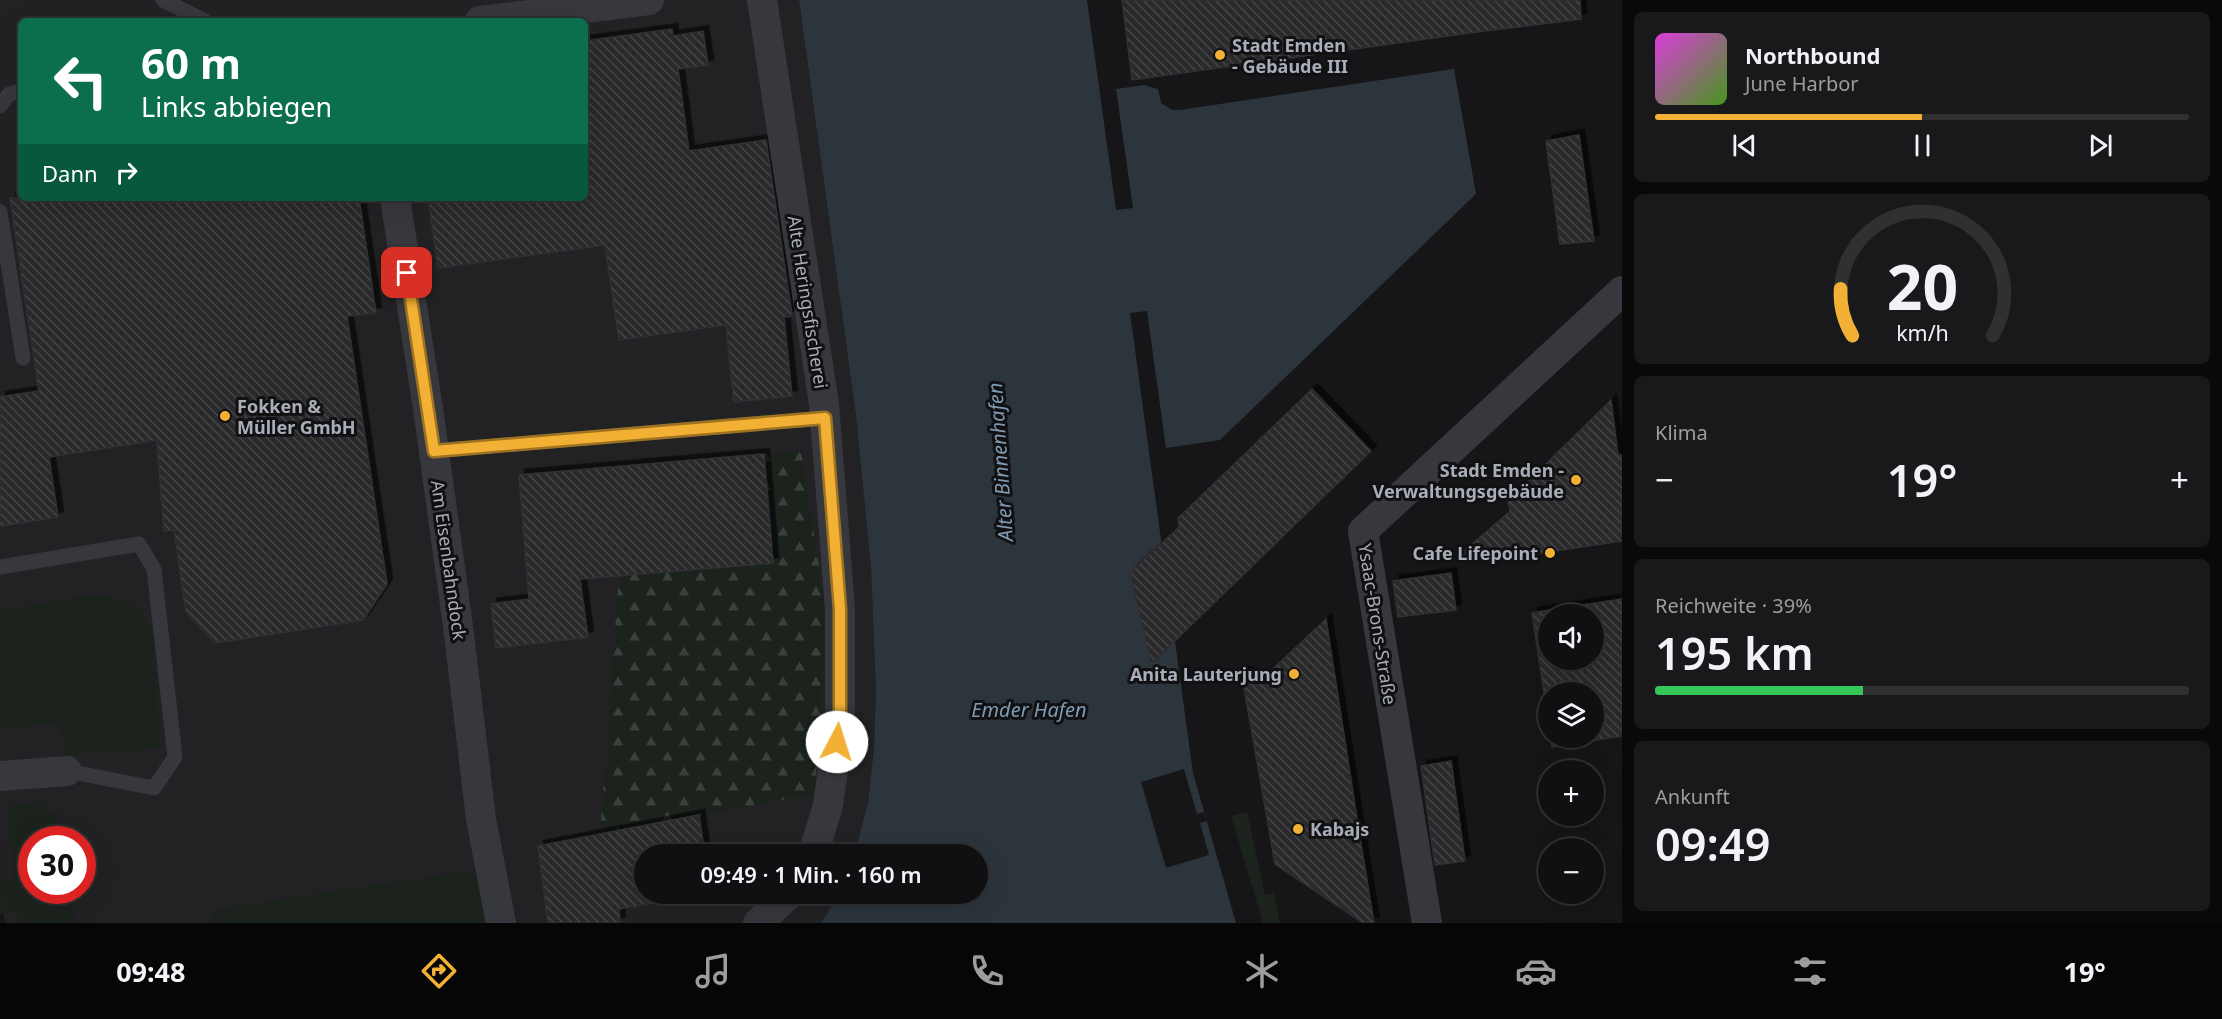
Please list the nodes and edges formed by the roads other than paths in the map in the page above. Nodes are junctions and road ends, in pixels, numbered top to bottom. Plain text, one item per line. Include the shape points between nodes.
1 (162, 0) edge
2 (649, 0) edge
3 (762, 0) edge
4 (200, 18) edge
5 (504, 18) edge
6 (18, 92) edge
7 (0, 106) edge
8 (395, 201) edge
9 (0, 212) edge
10 (1622, 291) edge
11 (23, 358) dead end
12 (825, 418) junction
13 (434, 451) junction
14 (0, 567) edge
15 (67, 771) joint
16 (0, 776) edge
17 (816, 844) edge
18 (778, 904) edge
19 (501, 923) edge
20 (758, 923) edge
21 (1427, 923) edge

1 - 4 lane
2 - 5 street
3 - 12 street, Alte Heringsfischerei
6 - 7 lane via 9,94
8 - 13 street, Am Eisenbahndock
9 - 11 lane
10 - 21 street, Ysaac-Brons-Straße via 1363,531
12 - 13 lane
12 - 17 street, Alte Heringsfischerei via 840,609 840,721 828,805
13 - 19 street, Am Eisenbahndock via 481,819
14 - 15 lane via 139,544 154,568 175,757 154,788
15 - 16 street
18 - 20 street

